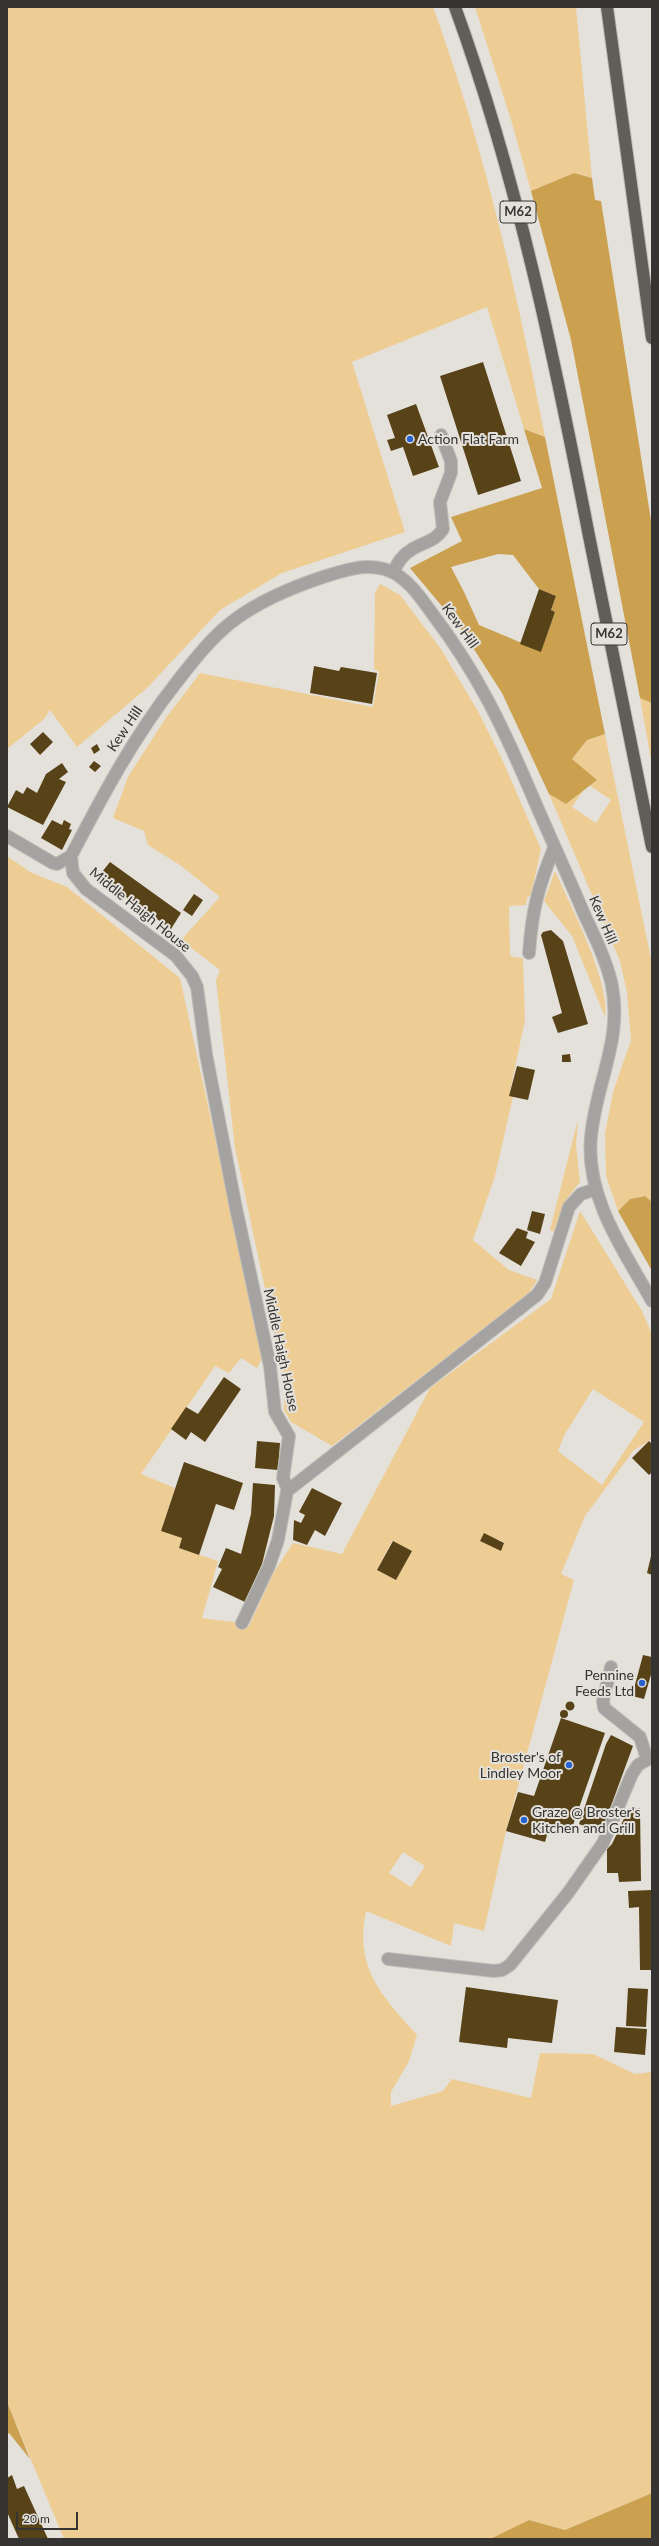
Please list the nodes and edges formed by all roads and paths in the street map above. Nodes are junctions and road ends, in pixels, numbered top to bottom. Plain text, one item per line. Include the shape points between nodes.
1 (455, 7) edge
2 (607, 7) edge
3 (652, 338) edge
4 (442, 435) dead end
5 (393, 572) junction
6 (7, 836) edge
7 (554, 848) junction
8 (652, 848) edge
9 (71, 856) junction
10 (529, 953) dead end
11 (596, 1189) junction
12 (652, 1301) edge
13 (288, 1486) junction
14 (242, 1623) dead end
15 (611, 1667) dead end
16 (650, 1758) edge
17 (388, 1959) dead end

1 - 8 highway, M62 via 502,152 539,295 567,420
2 - 3 highway
4 - 5 street via 451,460 451,473 440,502 443,529 438,537 402,556
5 - 7 street, Kew Hill via 412,588 473,670 500,723
5 - 9 street, Kew Hill via 376,567 353,568 300,585 248,610 234,620 192,662 133,742 114,772
6 - 9 street via 53,863 58,864
7 - 10 street via 532,914
7 - 11 street, Kew Hill via 604,960 615,1009 613,1044 598,1093 590,1139
9 - 13 street, Middle Haigh House via 73,873 86,889 176,956 189,971 197,986 213,1092 270,1366 275,1412 289,1436 283,1478
11 - 12 street, Kew Hill via 612,1231
11 - 13 street via 580,1194 569,1207 545,1283 537,1295 291,1488
13 - 14 street via 278,1540 269,1566
15 - 16 street via 604,1708 640,1737
16 - 17 street via 638,1765 632,1774 603,1843 568,1893 510,1964 502,1970 494,1971

